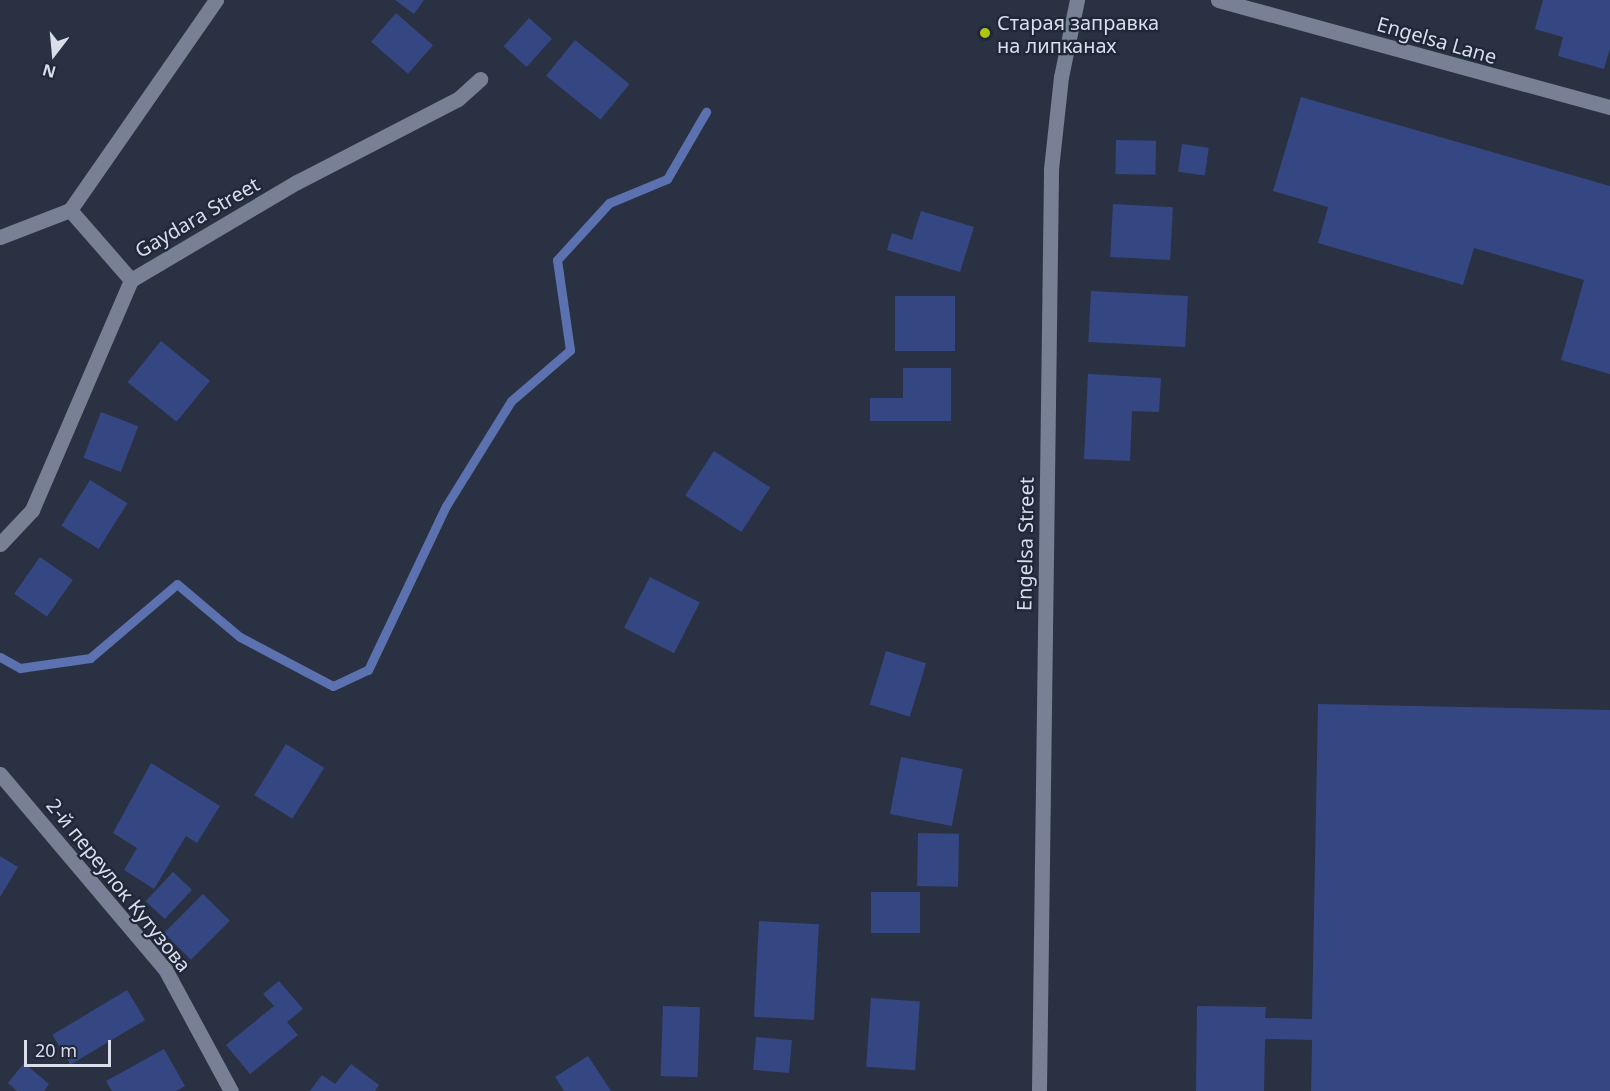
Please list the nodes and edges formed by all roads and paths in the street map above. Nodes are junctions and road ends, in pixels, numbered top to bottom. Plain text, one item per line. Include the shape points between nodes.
1 (216, 0) edge
2 (1077, 0) edge
3 (1218, 0) edge
4 (480, 79) dead end
5 (1610, 107) edge
6 (70, 210) junction
7 (0, 237) edge
8 (131, 280) junction
9 (0, 544) edge
10 (0, 774) edge
11 (231, 1091) edge
12 (1039, 1091) edge

1 - 6 street
2 - 12 street, Engelsa Street via 1061,77 1051,168
3 - 5 street, Engelsa Lane
4 - 8 street, Gaydara Street via 458,99 297,183
6 - 7 street
6 - 8 street
8 - 9 street, Gaydara Street via 32,510
10 - 11 street, 2-й переулок Кутузова via 165,969

